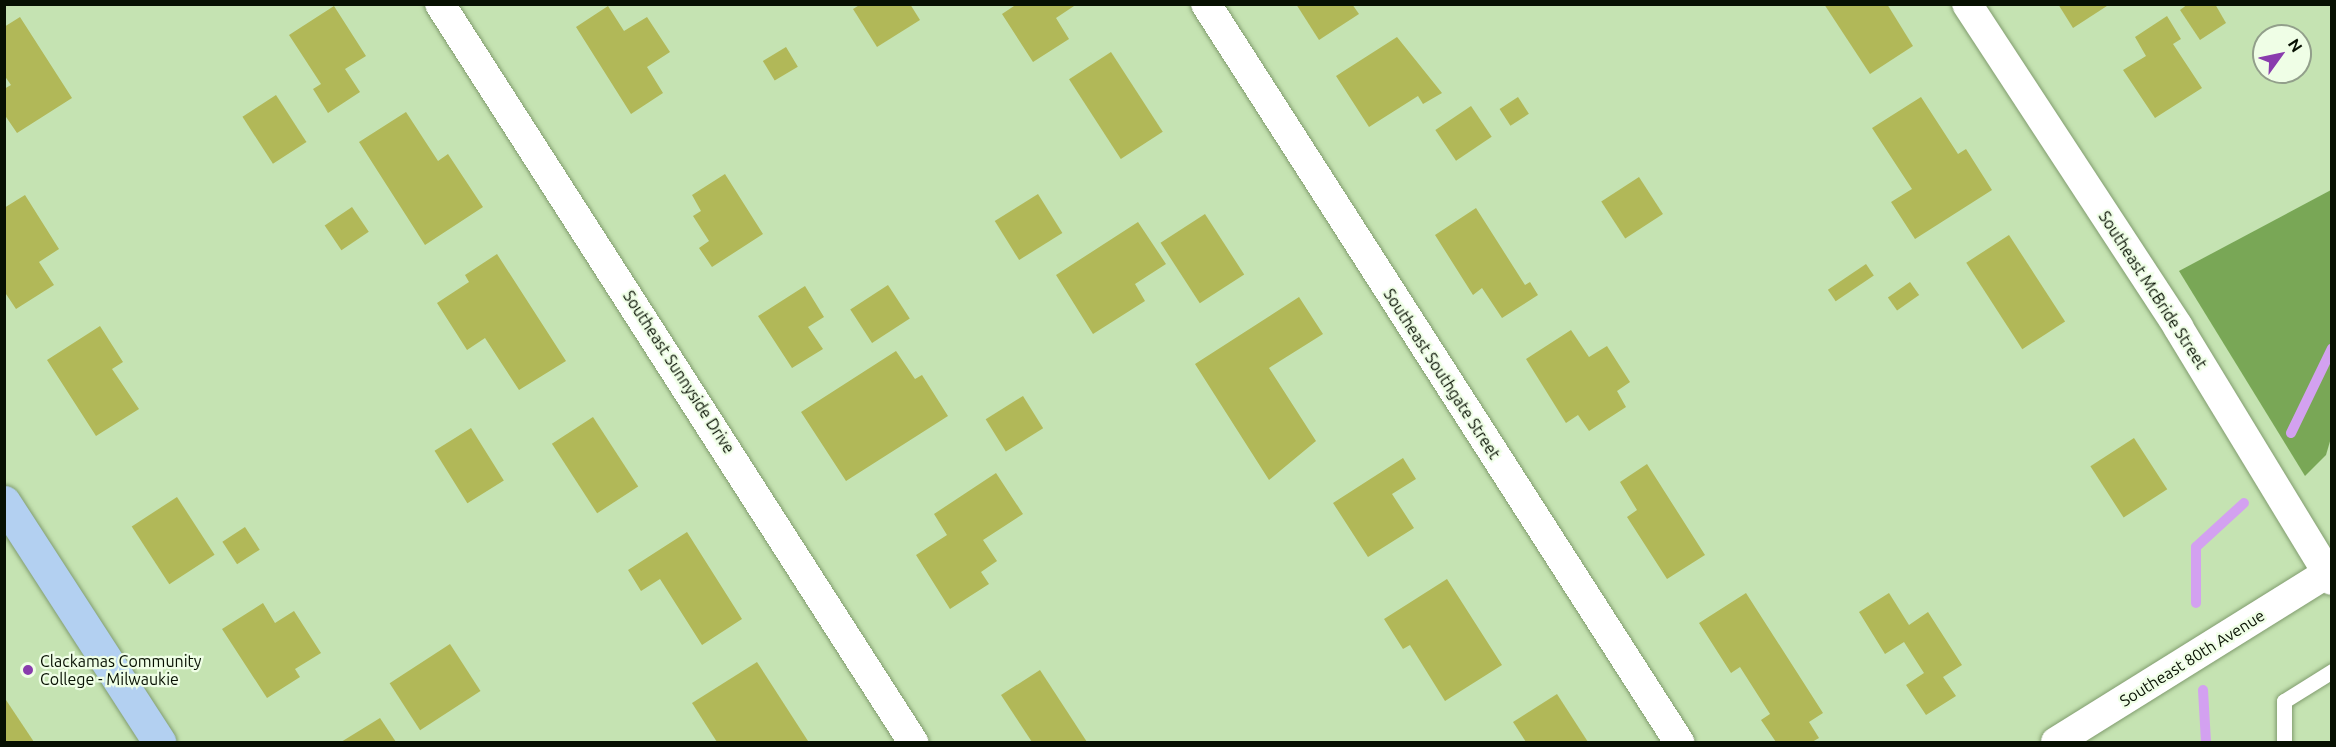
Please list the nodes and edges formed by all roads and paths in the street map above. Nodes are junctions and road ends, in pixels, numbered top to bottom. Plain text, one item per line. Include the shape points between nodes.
1 (440, 4) edge
2 (1206, 4) edge
3 (1967, 4) edge
4 (4, 502) edge
5 (2329, 576) edge
6 (2331, 671) edge
7 (159, 742) edge
8 (913, 742) edge
9 (1679, 742) edge
10 (2056, 742) edge
11 (2284, 742) edge

1 - 8 street, Southeast Sunnyside Drive
2 - 9 street, Southeast Southgate Street
3 - 5 street, Southeast McBride Street via 2178,327
4 - 7 main road
5 - 10 street, Southeast 80th Avenue
6 - 11 lane via 2284,701

